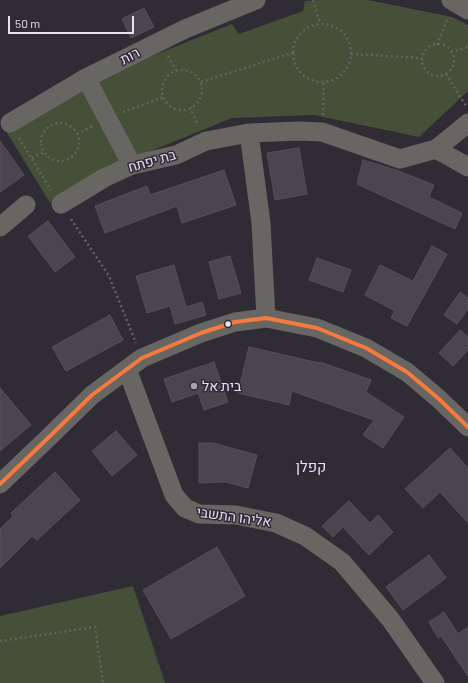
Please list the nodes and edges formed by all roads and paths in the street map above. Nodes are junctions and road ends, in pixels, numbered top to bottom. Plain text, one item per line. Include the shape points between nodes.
1 (256, 0) edge
2 (313, 0) edge
3 (458, 4) edge
4 (320, 24) junction
5 (437, 45) junction
6 (468, 47) edge
7 (451, 52) junction
8 (292, 53) junction
9 (351, 54) junction
10 (422, 58) junction
11 (446, 74) junction
12 (86, 78) junction
13 (201, 82) junction
14 (324, 82) junction
15 (164, 96) junction
16 (468, 109) edge
17 (107, 118) junction
18 (10, 124) joint
19 (468, 124) edge
20 (322, 132) junction
21 (249, 133) junction
22 (436, 149) junction
23 (44, 152) junction
24 (32, 158) junction
25 (132, 165) junction
26 (468, 167) edge
27 (61, 204) junction
28 (26, 205) dead end
29 (0, 227) edge
30 (266, 318) junction
31 (142, 358) junction
32 (127, 369) junction
33 (468, 428) edge
34 (0, 484) edge
35 (0, 641) edge
36 (103, 683) edge
37 (436, 683) edge

1 - 12 street, רות via 185,29
2 - 4 path
3 - 5 path
4 - 8 path via 305,28 298,35
4 - 9 path via 324,23 342,30 348,38
5 - 7 path via 443,45
5 - 10 path via 427,49
6 - 7 path
7 - 11 path via 454,62
8 - 13 path
8 - 14 path via 294,63 302,74 315,81
9 - 10 path
9 - 14 path via 348,66 342,74
10 - 11 path via 424,69 428,73 436,76
11 - 16 path
12 - 17 street
12 - 18 street, רות
13 - 15 path via 193,72 174,71 164,80
13 - 15 path via 201,95 194,106 188,109 174,108 164,100
14 - 20 path
15 - 17 path
17 - 25 street
18 - 24 path
19 - 22 street
20 - 21 street, בת יפתח
20 - 22 street, בת יפתח via 400,159
21 - 25 street, בת יפתח via 206,141 176,156
21 - 30 street via 261,223
22 - 26 street
23 - 23 path via 41,144 44,132 54,124 66,124 76,132 79,144 69,159 57,161
23 - 24 path
24 - 27 path
25 - 27 street, בת יפתח via 104,178
27 - 31 path via 109,276
28 - 29 street
30 - 31 street via 235,322 201,333
30 - 33 street via 317,328 366,348 407,372
31 - 32 street
32 - 34 street via 92,395
32 - 37 street, אליהו התשבי via 174,495 185,508 199,514 236,515 276,522 305,536 342,562 391,620
35 - 36 path via 95,627

